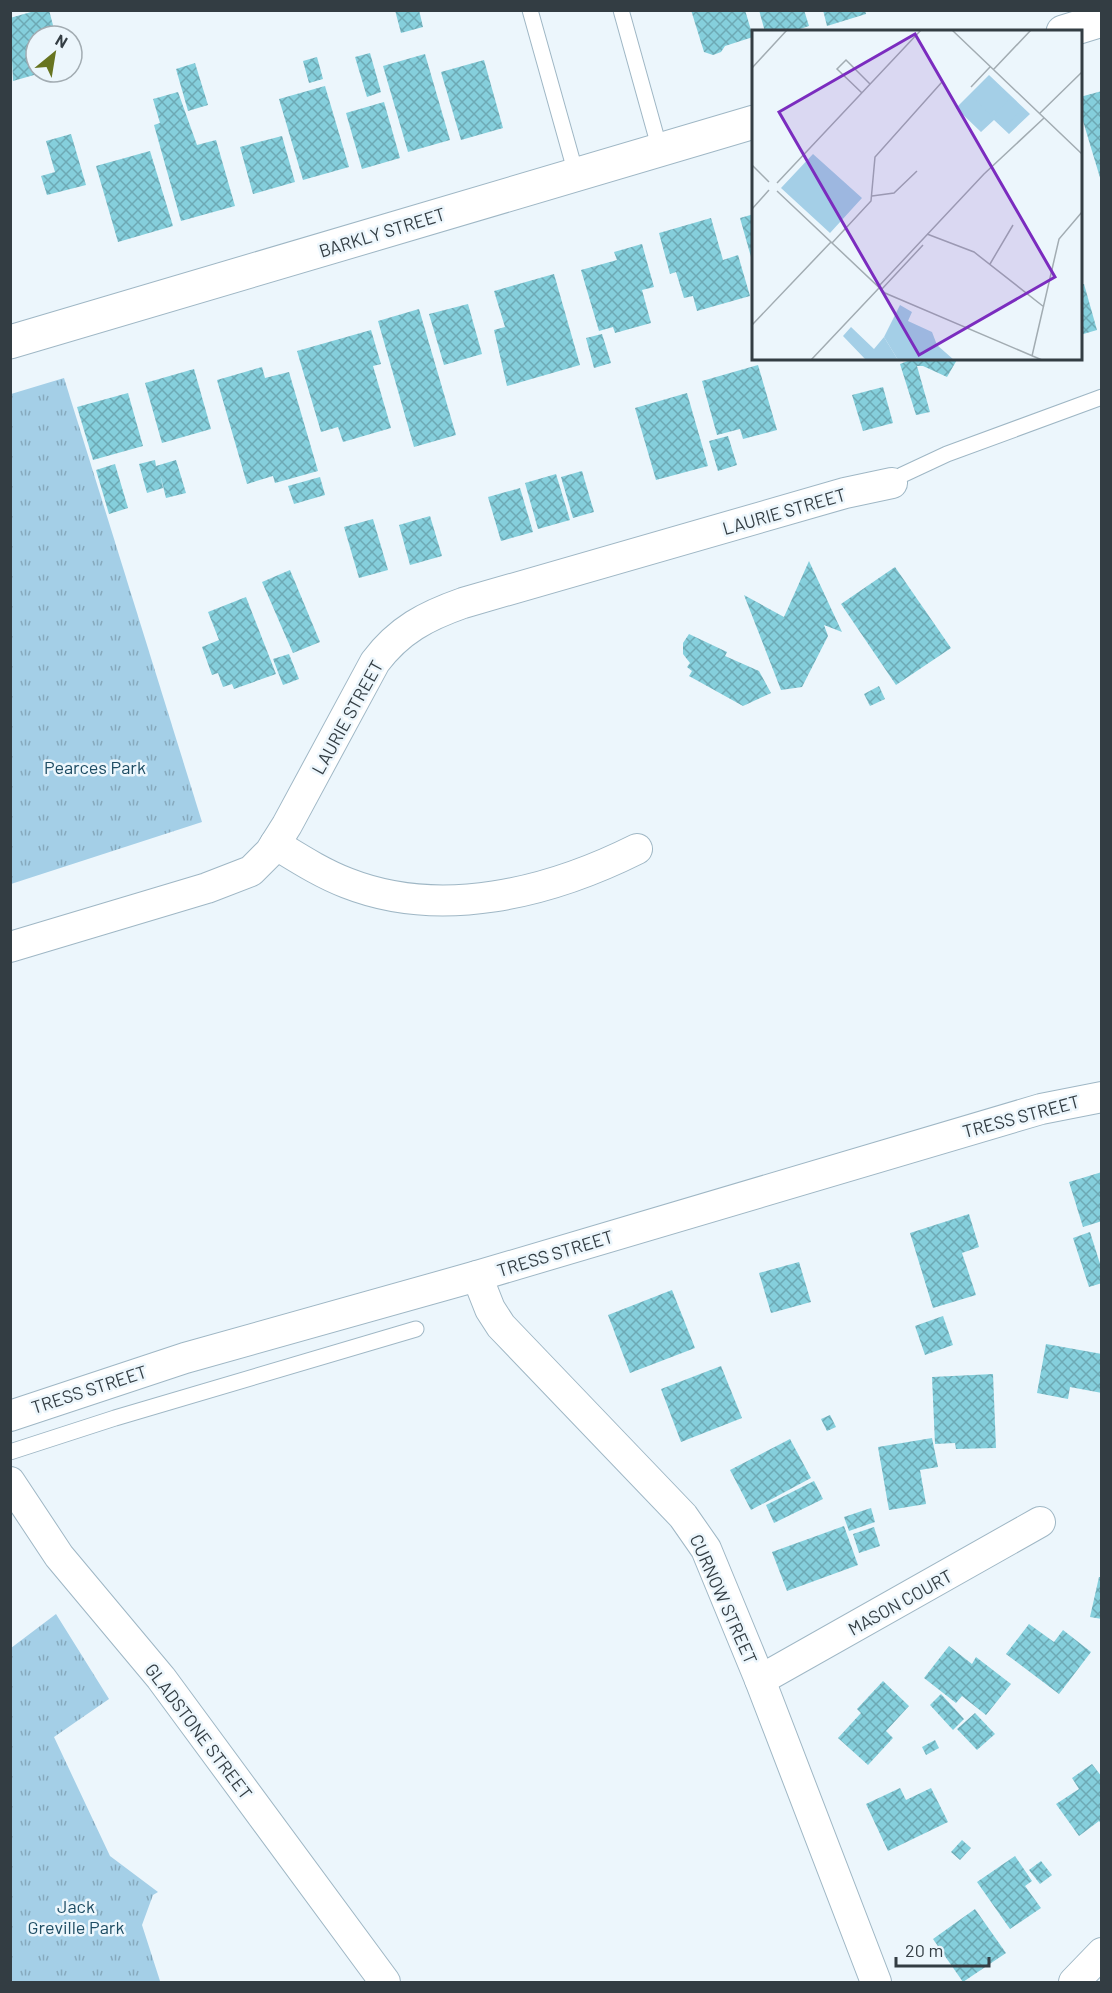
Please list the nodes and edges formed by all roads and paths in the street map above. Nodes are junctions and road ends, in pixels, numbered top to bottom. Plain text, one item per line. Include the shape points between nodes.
1 (530, 10) edge
2 (621, 10) edge
3 (1101, 20) edge
4 (1069, 30) edge
5 (752, 122) edge
6 (660, 150) junction
7 (576, 174) junction
8 (10, 342) edge
9 (1101, 397) edge
10 (892, 483) joint
11 (275, 844) junction
12 (637, 849) dead end
13 (10, 947) edge
14 (1101, 1097) edge
15 (477, 1276) junction
16 (416, 1329) dead end
17 (10, 1416) edge
18 (10, 1452) edge
19 (10, 1482) edge
20 (1040, 1522) dead end
21 (760, 1680) junction
22 (1101, 1953) edge
23 (385, 1983) edge
24 (876, 1983) edge
25 (1074, 1983) edge

1 - 7 lane
2 - 6 lane
3 - 4 main road
5 - 6 main road, BARKLY STREET
6 - 7 main road, BARKLY STREET
7 - 8 main road, BARKLY STREET
9 - 10 lane via 947,454
10 - 11 street, LAURIE STREET via 833,496 474,600 416,622 375,662
11 - 12 street via 349,884 420,901 504,895 582,873
11 - 13 street, LAURIE STREET via 251,871 229,881
14 - 15 street, TRESS STREET via 1041,1109
15 - 17 street, TRESS STREET via 185,1358
15 - 21 street, CURNOW STREET via 501,1326 696,1532
16 - 18 lane, TRESS STREET
19 - 23 street, GLADSTONE STREET via 59,1556 161,1678
20 - 21 street, MASON COURT
21 - 24 street, CURNOW STREET
22 - 25 street

